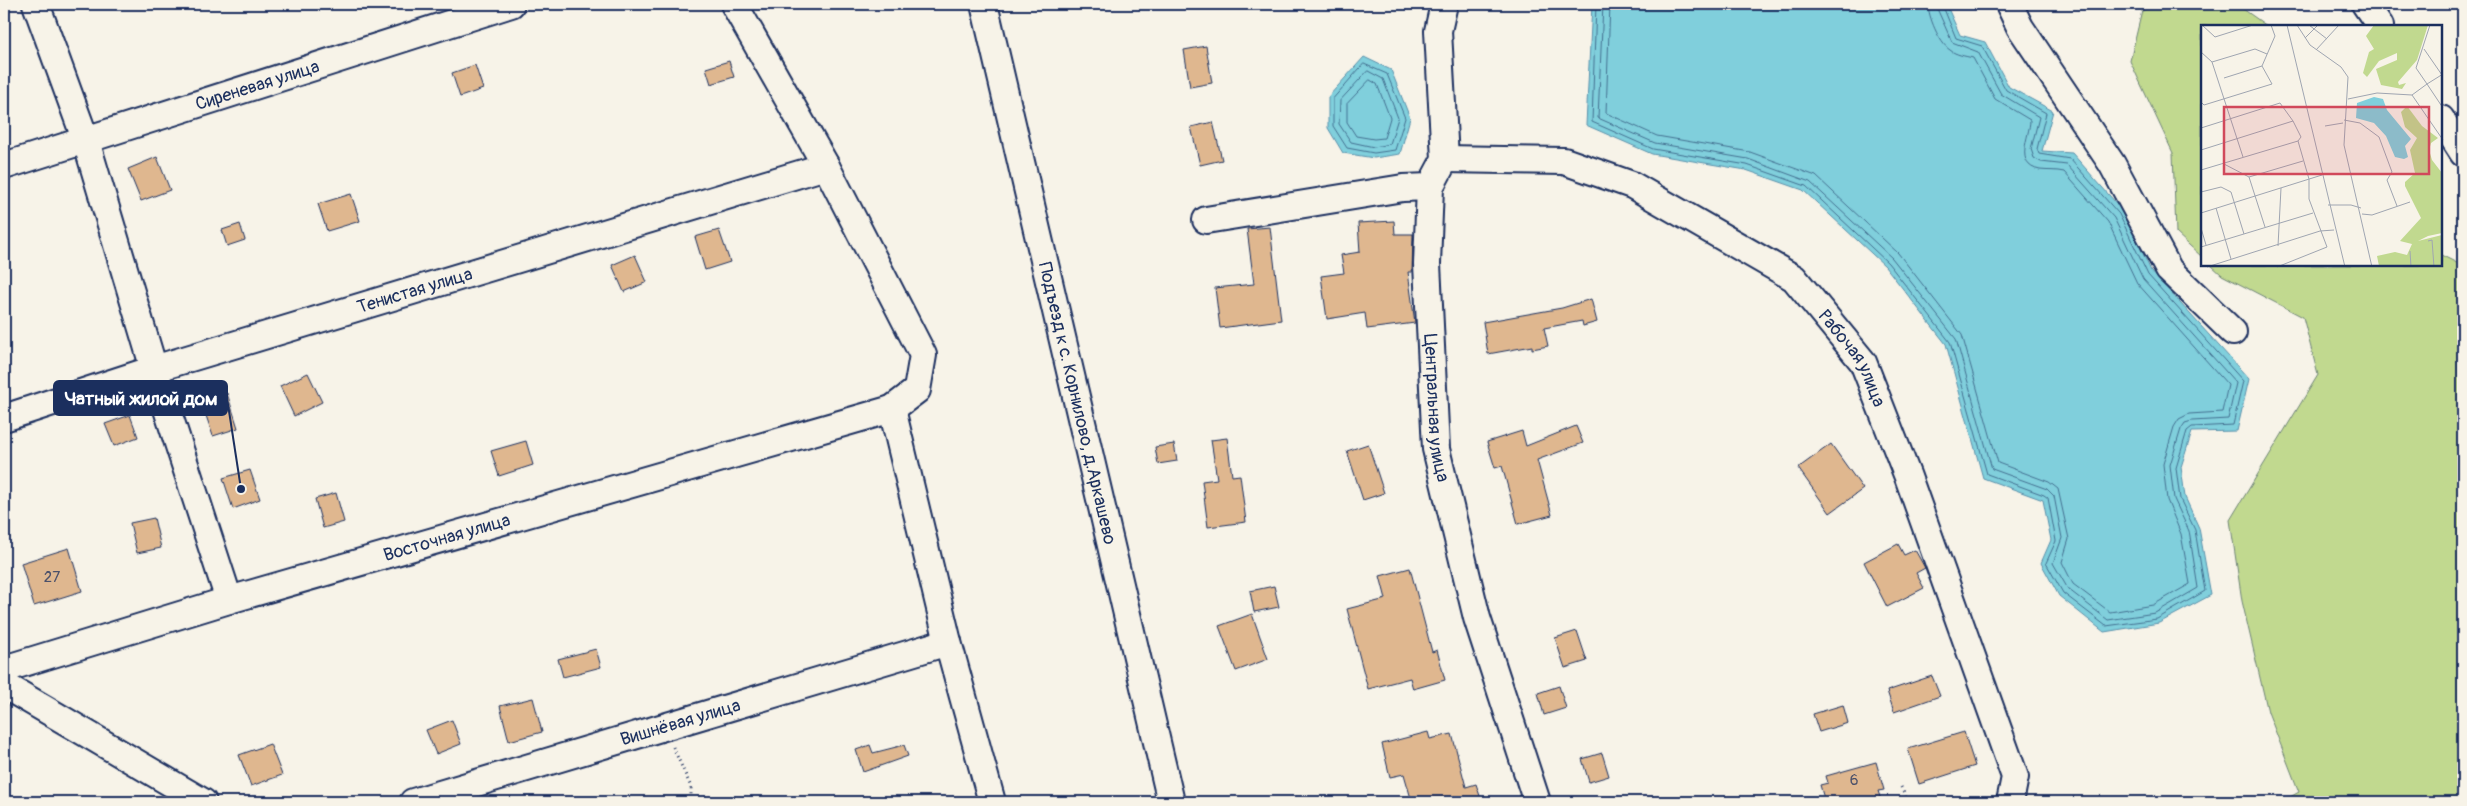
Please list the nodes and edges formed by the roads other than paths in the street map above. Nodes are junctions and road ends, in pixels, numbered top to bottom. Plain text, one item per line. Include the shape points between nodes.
1 (36, 4) edge
2 (511, 4) edge
3 (734, 4) edge
4 (984, 4) edge
5 (1444, 4) edge
6 (2009, 4) edge
7 (2365, 4) edge
8 (2379, 25) edge
9 (2442, 120) edge
10 (86, 141) junction
11 (2463, 153) edge
12 (1445, 159) junction
13 (4, 166) edge
14 (826, 166) junction
15 (1430, 188) junction
16 (1206, 220) dead end
17 (2233, 332) dead end
18 (154, 369) junction
19 (892, 408) junction
20 (4, 418) edge
21 (229, 600) junction
22 (948, 642) junction
23 (4, 669) edge
24 (4, 685) edge
25 (203, 802) edge
26 (413, 802) edge
27 (992, 802) edge
28 (1171, 802) edge
29 (1537, 802) edge
30 (2010, 802) edge

1 - 10 street
2 - 10 street, Сиреневая улица
3 - 14 street, Восточная улица
4 - 28 street, Подъезд к с. Корнилово, д.Аркашево
5 - 12 street via 1438,30
6 - 17 street via 2020,27 2112,164 2169,270
7 - 8 street
9 - 11 street
10 - 13 street, Сиреневая улица
10 - 18 street
12 - 15 street, Центральная улица
12 - 30 street, Рабочая улица via 1564,161 1632,185 1794,278 1863,362 1908,477 2015,777
14 - 18 street, Тенистая улица
14 - 19 street, Восточная улица via 923,355 917,390
15 - 16 street via 1403,188
15 - 29 street, Центральная улица via 1427,264 1436,449 1477,618
18 - 20 street, Тенистая улица
18 - 21 street
19 - 21 street, Восточная улица
19 - 22 street
21 - 23 street, Восточная улица
22 - 26 street, Вишнёвая улица
22 - 27 street
24 - 25 street

